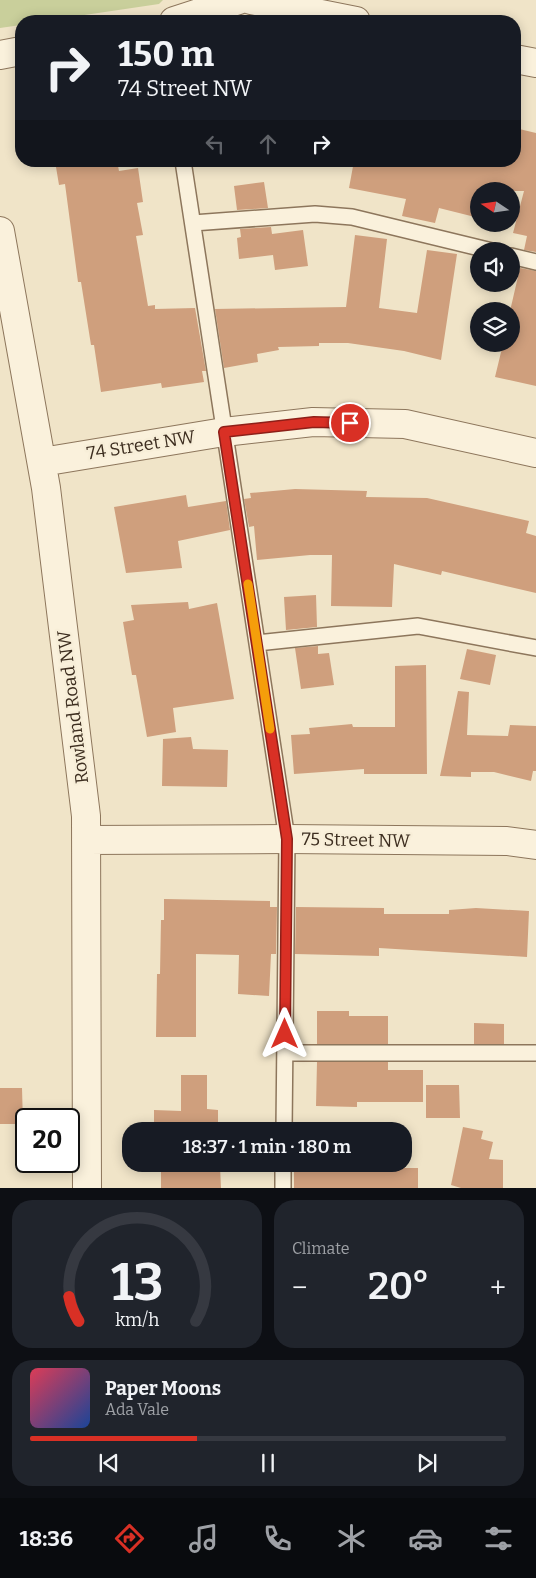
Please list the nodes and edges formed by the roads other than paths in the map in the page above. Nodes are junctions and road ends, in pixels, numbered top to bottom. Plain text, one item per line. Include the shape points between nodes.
1 (239, 0) edge
2 (251, 0) edge
3 (193, 15) edge
4 (326, 15) edge
5 (15, 52) edge
6 (0, 55) edge
7 (521, 59) edge
8 (536, 63) edge
9 (184, 167) edge
10 (193, 223) junction
11 (0, 230) edge
12 (470, 246) edge
13 (520, 258) edge
14 (536, 262) edge
15 (224, 432) junction
16 (536, 453) edge
17 (42, 462) junction
18 (257, 643) junction
19 (536, 648) edge
20 (287, 839) junction
21 (86, 840) junction
22 (536, 845) edge
23 (285, 1053) junction
24 (536, 1053) edge
25 (284, 1122) edge
26 (283, 1172) edge
27 (87, 1188) edge
28 (283, 1188) edge

1 - 3 street
2 - 4 street
5 - 6 street
7 - 8 street
9 - 10 lane
10 - 12 lane via 315,214 352,217
10 - 15 lane
11 - 17 street, Rowland Road NW
13 - 14 lane
15 - 16 street, 74 Street NW via 314,422 405,424
15 - 17 street, 74 Street NW
15 - 18 lane
17 - 21 street, Rowland Road NW via 84,796
18 - 19 lane via 418,626
18 - 20 lane
20 - 21 street, 75 Street NW
20 - 22 street, 75 Street NW
20 - 23 lane
21 - 27 street, Rowland Road NW
23 - 24 lane
23 - 25 lane
26 - 28 lane

